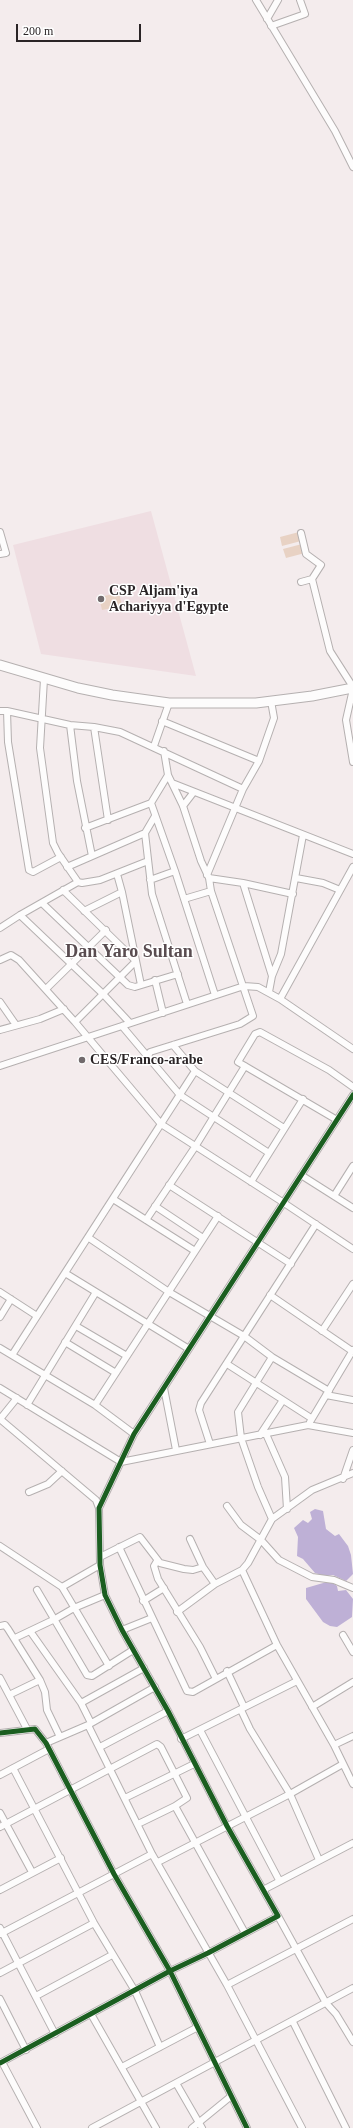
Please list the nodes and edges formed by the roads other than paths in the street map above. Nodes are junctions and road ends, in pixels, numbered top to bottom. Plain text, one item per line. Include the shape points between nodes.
1 (256, 0) edge
2 (278, 0) edge
3 (300, 0) edge
4 (267, 19) junction
5 (271, 26) junction
6 (353, 167) edge
7 (0, 532) edge
8 (301, 533) dead end
9 (0, 554) edge
10 (312, 579) junction
11 (301, 582) dead end
12 (0, 665) edge
13 (44, 679) junction
14 (353, 688) edge
15 (272, 701) junction
16 (169, 703) junction
17 (0, 711) edge
18 (7, 711) junction
19 (42, 719) junction
20 (162, 721) junction
21 (70, 725) junction
22 (94, 727) junction
23 (154, 746) junction
24 (164, 751) junction
25 (259, 761) junction
26 (353, 762) edge
27 (168, 775) junction
28 (172, 783) junction
29 (243, 789) junction
30 (193, 793) junction
31 (150, 802) junction
32 (183, 806) junction
33 (235, 808) junction
34 (155, 816) junction
35 (108, 820) junction
36 (85, 828) junction
37 (145, 833) junction
38 (303, 835) junction
39 (353, 854) edge
40 (92, 856) junction
41 (61, 857) junction
42 (148, 861) junction
43 (67, 867) junction
44 (353, 867) edge
45 (175, 871) junction
46 (116, 874) junction
47 (208, 876) junction
48 (296, 878) junction
49 (150, 880) junction
50 (78, 882) junction
51 (243, 882) junction
52 (63, 890) junction
53 (340, 890) junction
54 (211, 891) junction
55 (122, 892) junction
56 (293, 894) junction
57 (184, 900) junction
58 (42, 904) junction
59 (84, 911) junction
60 (20, 915) junction
61 (0, 920) edge
62 (1, 928) edge
63 (106, 930) junction
64 (90, 947) junction
65 (0, 960) edge
66 (136, 961) junction
67 (72, 965) junction
68 (178, 974) junction
69 (120, 976) junction
70 (272, 976) junction
71 (155, 980) junction
72 (141, 985) junction
73 (244, 986) junction
74 (46, 989) junction
75 (269, 992) junction
76 (103, 994) junction
77 (215, 995) junction
78 (280, 999) junction
79 (0, 1002) edge
80 (188, 1004) junction
81 (64, 1010) junction
82 (163, 1013) junction
83 (75, 1022) junction
84 (130, 1023) junction
85 (16, 1025) junction
86 (122, 1026) junction
87 (0, 1030) edge
88 (88, 1038) junction
89 (173, 1045) junction
90 (353, 1048) edge
91 (148, 1057) junction
92 (0, 1066) edge
93 (245, 1066) junction
94 (195, 1071) junction
95 (353, 1087) edge
96 (228, 1092) junction
97 (180, 1095) junction
98 (353, 1095) edge
99 (303, 1099) junction
100 (213, 1118) junction
101 (337, 1120) junction
102 (161, 1124) junction
103 (284, 1128) junction
104 (195, 1147) junction
105 (269, 1153) junction
106 (353, 1166) edge
107 (301, 1176) junction
108 (251, 1182) junction
109 (169, 1185) junction
110 (334, 1196) junction
111 (113, 1199) junction
112 (284, 1202) junction
113 (155, 1206) junction
114 (353, 1208) edge
115 (218, 1216) junction
116 (146, 1220) junction
117 (316, 1224) junction
118 (89, 1238) junction
119 (203, 1238) junction
120 (258, 1242) junction
121 (353, 1249) edge
122 (195, 1251) junction
123 (291, 1264) junction
124 (65, 1273) junction
125 (353, 1284) edge
126 (0, 1292) edge
127 (96, 1292) junction
128 (169, 1292) junction
129 (270, 1295) junction
130 (11, 1299) junction
131 (37, 1316) junction
132 (210, 1316) junction
133 (0, 1317) edge
134 (148, 1324) junction
135 (76, 1326) junction
136 (322, 1331) junction
137 (244, 1336) junction
138 (65, 1342) junction
139 (0, 1348) edge
140 (189, 1349) junction
141 (353, 1351) edge
142 (12, 1355) junction
143 (127, 1356) junction
144 (272, 1357) junction
145 (227, 1364) junction
146 (116, 1373) junction
147 (46, 1375) junction
148 (256, 1382) junction
149 (0, 1388) edge
150 (164, 1388) junction
151 (327, 1393) junction
152 (17, 1398) junction
153 (283, 1400) junction
154 (353, 1400) edge
155 (27, 1404) junction
156 (95, 1405) junction
157 (311, 1418) junction
158 (0, 1419) edge
159 (308, 1425) junction
160 (353, 1433) edge
161 (134, 1434) junction
162 (263, 1434) junction
163 (241, 1438) junction
164 (210, 1444) junction
165 (176, 1450) junction
166 (353, 1450) edge
167 (121, 1462) junction
168 (62, 1471) junction
169 (353, 1473) edge
170 (343, 1479) junction
171 (29, 1492) dead end
172 (227, 1506) dead end
173 (99, 1508) junction
174 (287, 1509) junction
175 (272, 1519) junction
176 (190, 1539) dead end
177 (261, 1540) junction
178 (0, 1546) edge
179 (119, 1547) junction
180 (100, 1557) junction
181 (157, 1561) junction
182 (100, 1565) junction
183 (203, 1567) junction
184 (242, 1570) junction
185 (215, 1584) junction
186 (62, 1587) junction
187 (164, 1588) junction
188 (353, 1588) edge
189 (37, 1590) dead end
190 (105, 1596) junction
191 (143, 1600) junction
192 (74, 1608) junction
193 (177, 1612) junction
194 (152, 1618) junction
195 (55, 1619) junction
196 (0, 1626) edge
197 (122, 1630) junction
198 (30, 1631) junction
199 (343, 1635) dead end
200 (15, 1638) junction
201 (277, 1645) junction
202 (133, 1650) junction
203 (353, 1652) edge
204 (109, 1666) junction
205 (144, 1668) junction
206 (227, 1671) junction
207 (0, 1678) edge
208 (216, 1679) junction
209 (40, 1680) junction
210 (297, 1681) junction
211 (353, 1682) edge
212 (155, 1688) junction
213 (9, 1695) junction
214 (81, 1703) junction
215 (312, 1707) junction
216 (243, 1709) junction
217 (168, 1711) junction
218 (90, 1724) junction
219 (27, 1729) junction
220 (200, 1730) junction
221 (1, 1731) edge
222 (353, 1736) edge
223 (60, 1737) junction
224 (182, 1739) junction
225 (334, 1745) junction
226 (47, 1746) junction
227 (100, 1748) junction
228 (194, 1764) junction
229 (343, 1764) junction
230 (13, 1768) junction
231 (109, 1770) junction
232 (175, 1772) junction
233 (0, 1775) edge
234 (353, 1784) edge
235 (71, 1791) junction
236 (290, 1794) junction
237 (125, 1798) junction
238 (175, 1806) junction
239 (34, 1809) junction
240 (0, 1813) edge
241 (246, 1816) junction
242 (138, 1824) junction
243 (3, 1826) edge
244 (227, 1826) junction
245 (195, 1843) junction
246 (353, 1843) edge
247 (152, 1854) junction
248 (61, 1858) junction
249 (319, 1860) junction
250 (158, 1862) junction
251 (32, 1872) junction
252 (114, 1874) junction
253 (279, 1880) junction
254 (0, 1890) edge
255 (263, 1890) junction
256 (79, 1892) junction
257 (278, 1916) junction
258 (352, 1921) edge
259 (94, 1923) junction
260 (1, 1931) edge
261 (245, 1933) junction
262 (296, 1949) junction
263 (208, 1953) junction
264 (112, 1956) junction
265 (19, 1963) junction
266 (170, 1971) junction
267 (0, 1973) edge
268 (227, 1985) junction
269 (353, 1988) edge
270 (135, 1991) junction
271 (36, 1996) junction
272 (0, 1999) edge
273 (326, 2003) junction
274 (91, 2014) junction
275 (293, 2022) junction
276 (196, 2028) junction
277 (55, 2034) junction
278 (256, 2041) junction
279 (353, 2042) edge
280 (160, 2047) junction
281 (26, 2050) junction
282 (1, 2063) edge
283 (214, 2063) junction
284 (122, 2067) junction
285 (176, 2083) junction
286 (230, 2097) junction
287 (141, 2100) junction
288 (103, 2121) junction
289 (200, 2125) edge
290 (37, 2128) edge
291 (92, 2128) edge
292 (107, 2128) edge
293 (156, 2128) edge
294 (192, 2128) edge
295 (247, 2128) edge
296 (302, 2128) edge
297 (346, 2128) edge

1 - 4 street
2 - 4 street
3 - 5 street via 305,14
4 - 5 street
5 - 6 street via 335,131
7 - 9 street via 6,553
8 - 10 street via 306,554 321,565
10 - 11 street
10 - 14 street via 330,651
12 - 13 highway
13 - 16 highway via 112,695
13 - 19 street
14 - 15 highway
14 - 26 street via 346,720
15 - 16 highway via 229,704
15 - 25 street via 274,718
16 - 20 street
17 - 18 street
18 - 19 street
18 - 41 street via 8,742 29,870 33,872
19 - 21 street
19 - 41 street via 40,748 53,842
20 - 23 street
20 - 25 street
21 - 22 street
21 - 36 street
22 - 23 street via 120,732
22 - 35 street
23 - 24 street
24 - 27 street
24 - 29 street
25 - 29 street
27 - 28 street
27 - 31 street
28 - 30 street
28 - 32 street
29 - 33 street
30 - 32 street
30 - 33 street
31 - 34 street
31 - 35 street
32 - 47 street
33 - 38 street
33 - 47 street
34 - 37 street
34 - 45 street
35 - 36 street
36 - 40 street
37 - 40 street
37 - 42 street
38 - 39 street
38 - 48 street
40 - 43 street
41 - 43 street
42 - 46 street
42 - 49 street
43 - 50 street
44 - 53 street
45 - 49 street
45 - 57 street
46 - 50 street via 87,883
46 - 55 street
47 - 51 street
47 - 54 street
48 - 53 street via 322,883
48 - 56 street
49 - 68 street via 152,894
50 - 52 street
51 - 56 street
51 - 70 street
52 - 58 street
52 - 59 street
53 - 78 street
54 - 57 street
54 - 73 street
55 - 59 street
55 - 66 street
56 - 70 street via 281,954
57 - 77 street
58 - 60 street
58 - 64 street
59 - 63 street
60 - 62 street
60 - 67 street
61 - 62 street
63 - 64 street
63 - 66 street
64 - 67 street
64 - 69 street
65 - 74 street via 12,955
66 - 69 street
66 - 72 street
67 - 74 street
67 - 76 street
68 - 71 street
68 - 80 street
69 - 72 street via 128,985
69 - 76 street
70 - 75 street
71 - 72 street
71 - 82 street
73 - 75 street via 255,986
73 - 77 street
73 - 89 street via 253,1016 246,1022
74 - 81 street
75 - 78 street
76 - 83 street
76 - 84 street
77 - 80 street
78 - 90 street
79 - 85 street
80 - 82 street
81 - 83 street
81 - 85 street
82 - 84 street
83 - 88 street
84 - 86 street
85 - 87 street
86 - 88 street
86 - 91 street
88 - 92 street
88 - 102 street
89 - 91 street via 150,1052
89 - 94 street
91 - 97 street
93 - 95 street via 238,1062 255,1034 260,1032 329,1070
93 - 96 street
93 - 99 street
94 - 96 street
94 - 97 street
96 - 100 street
96 - 103 street
97 - 100 street
97 - 102 street
98 - 101 street
99 - 101 street
99 - 103 street
100 - 104 street
100 - 105 street
101 - 107 street
102 - 104 street
102 - 111 street
103 - 105 street
104 - 108 street
104 - 109 street
105 - 108 street
106 - 110 street
107 - 110 street
107 - 112 street
108 - 112 street
109 - 113 street
109 - 115 street
110 - 114 street
111 - 116 street
111 - 118 street
112 - 117 street
112 - 120 street
113 - 116 street
113 - 119 street
115 - 119 street
115 - 120 street
116 - 122 street
117 - 121 street
117 - 123 street
118 - 124 street
118 - 128 street
119 - 122 street
120 - 123 street
120 - 132 street
122 - 128 street
123 - 129 street
124 - 127 street
124 - 131 street
125 - 136 street
126 - 130 street
127 - 134 street
127 - 135 street
128 - 132 street
128 - 134 street
129 - 136 street
129 - 137 street
130 - 131 street
130 - 133 street
131 - 142 street
132 - 137 street
132 - 140 street
134 - 140 street
134 - 143 street
135 - 138 street
135 - 143 street
136 - 141 street
137 - 144 street
137 - 145 street
138 - 146 street
138 - 147 street
139 - 142 street
140 - 150 street
141 - 151 street
142 - 147 street
143 - 146 street
144 - 148 street
144 - 151 street
145 - 148 street
145 - 164 street via 200,1406
146 - 156 street
147 - 155 street
147 - 156 street
148 - 153 street
148 - 163 street via 238,1412
149 - 152 street
150 - 161 street
150 - 165 street
151 - 154 street
151 - 157 street
152 - 155 street
152 - 158 street
153 - 157 street
153 - 162 street
155 - 167 street
156 - 161 street
157 - 159 street
158 - 168 street
159 - 160 street
159 - 162 street
161 - 167 street
162 - 163 street
162 - 174 street via 285,1477
163 - 164 street
163 - 175 street
164 - 165 street
165 - 167 street
166 - 170 street
167 - 173 street
168 - 171 street via 48,1484
168 - 173 street via 96,1500
169 - 170 street
170 - 174 street via 312,1490
172 - 177 street via 241,1525
173 - 180 street
174 - 175 street
175 - 177 street
176 - 183 street
177 - 184 street
177 - 188 street via 279,1560 312,1577 334,1580
178 - 186 street
179 - 180 street
179 - 181 street via 140,1537 154,1553
179 - 191 street
180 - 182 street
181 - 183 street via 184,1569
181 - 187 street via 155,1570
182 - 186 street
182 - 190 street
183 - 185 street
184 - 185 street via 228,1575
184 - 201 street
185 - 193 street
186 - 192 street
187 - 191 street
187 - 193 street
189 - 195 street
190 - 192 street
190 - 197 street
191 - 194 street
192 - 195 street
192 - 204 street
193 - 208 street via 200,1647
194 - 197 street
194 - 208 street via 187,1691 193,1692
195 - 198 street
195 - 204 street via 87,1675 92,1676
196 - 200 street via 7,1627
197 - 202 street
198 - 200 street
198 - 214 street
199 - 203 street
200 - 209 street
201 - 206 street
201 - 210 street
202 - 204 street
202 - 205 street
205 - 212 street
205 - 214 street
206 - 208 street
206 - 216 street
207 - 213 street
209 - 213 street
209 - 223 street via 45,1692 46,1707
210 - 215 street
210 - 216 street
211 - 215 street
212 - 217 street
212 - 218 street
213 - 219 street
214 - 218 street
215 - 225 street
216 - 220 street
216 - 236 street via 250,1729
217 - 224 street
217 - 227 street
218 - 223 street
218 - 227 street
219 - 221 street
219 - 226 street via 37,1730
220 - 224 street
220 - 241 street
222 - 225 street
223 - 226 street
224 - 228 street
225 - 229 street
226 - 230 street
226 - 235 street
227 - 231 street
228 - 232 street
228 - 244 street
229 - 234 street
229 - 236 street
230 - 233 street
230 - 239 street
231 - 232 street via 157,1744
231 - 235 street
231 - 237 street
232 - 237 street
232 - 238 street via 187,1798
235 - 239 street
235 - 252 street
236 - 241 street
236 - 249 street
237 - 242 street
238 - 242 street
238 - 245 street
239 - 243 street
239 - 248 street
240 - 243 street
241 - 244 street
241 - 253 street
242 - 247 street
243 - 251 street
244 - 245 street
244 - 255 street
245 - 250 street
245 - 261 street
246 - 249 street
247 - 250 street
247 - 252 street
248 - 251 street
248 - 256 street
249 - 253 street
250 - 263 street
251 - 254 street
252 - 256 street
252 - 266 street
253 - 255 street
255 - 257 street
256 - 259 street
256 - 260 street
257 - 261 street
257 - 262 street
258 - 262 street
259 - 264 street
259 - 265 street
260 - 265 street
261 - 263 street
262 - 268 street
262 - 273 street
263 - 266 street
263 - 268 street
264 - 270 street
264 - 271 street
265 - 267 street
265 - 271 street
266 - 270 street
266 - 276 street
268 - 278 street
269 - 273 street
270 - 274 street
270 - 280 street
271 - 277 street
272 - 281 street
273 - 275 street
273 - 279 street via 339,2018
274 - 277 street
274 - 284 street
275 - 278 street
275 - 297 street
276 - 280 street
276 - 283 street
277 - 281 street
278 - 283 street
278 - 296 street
280 - 284 street
281 - 282 street
282 - 290 street
283 - 285 street
283 - 286 street
284 - 287 street
285 - 287 street
285 - 289 street
286 - 289 street
286 - 295 street
287 - 288 street
287 - 293 street
288 - 291 street
288 - 292 street
289 - 294 street

